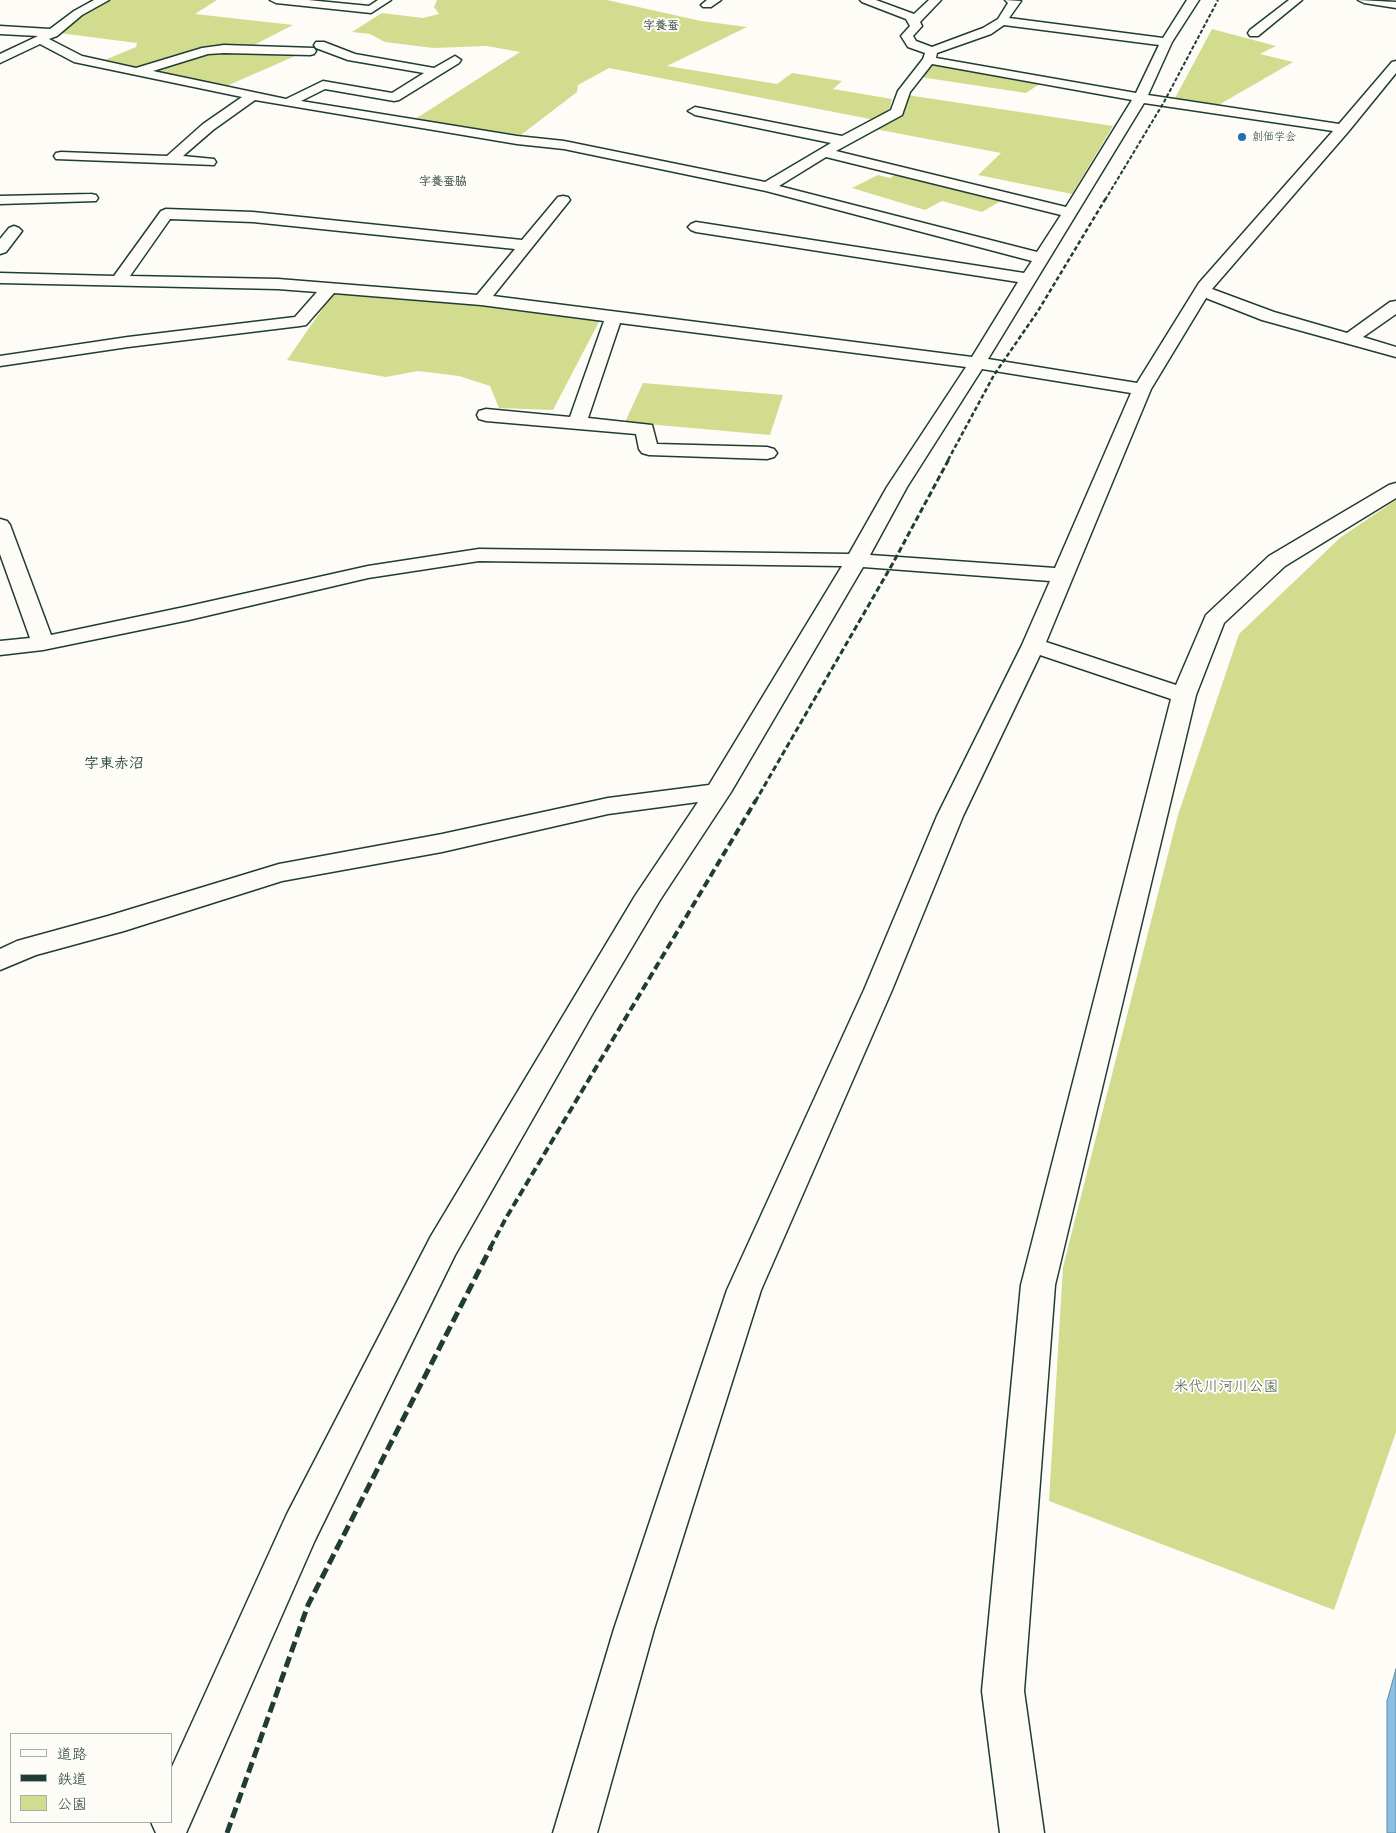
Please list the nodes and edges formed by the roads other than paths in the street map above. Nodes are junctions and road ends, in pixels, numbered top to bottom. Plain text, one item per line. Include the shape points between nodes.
1 (103, 0) edge
2 (276, 0) edge
3 (385, 0) edge
4 (866, 0) edge
5 (935, 0) edge
6 (1011, 0) edge
7 (1193, 0) edge
8 (1296, 0) edge
9 (1364, 0) edge
10 (1396, 5) edge
11 (914, 22) junction
12 (1002, 22) junction
13 (0, 30) edge
14 (53, 33) junction
15 (1254, 33) dead end
16 (41, 40) junction
17 (1166, 42) junction
18 (930, 55) junction
19 (0, 59) edge
20 (455, 60) dead end
21 (1396, 65) edge
22 (132, 71) junction
23 (437, 72) junction
24 (1378, 87) junction
25 (1396, 91) edge
26 (253, 96) junction
27 (1140, 98) junction
28 (288, 103) junction
29 (695, 111) dead end
30 (1343, 129) junction
31 (844, 141) junction
32 (824, 152) junction
33 (61, 156) dead end
34 (170, 160) junction
35 (209, 162) dead end
36 (767, 187) junction
37 (91, 198) dead end
38 (0, 200) edge
39 (563, 200) dead end
40 (1069, 212) junction
41 (696, 227) dead end
42 (14, 231) dead end
43 (526, 244) junction
44 (0, 249) edge
45 (1041, 258) junction
46 (0, 278) edge
47 (1028, 279) junction
48 (119, 280) junction
49 (331, 287) junction
50 (1202, 291) junction
51 (481, 300) junction
52 (1396, 306) edge
53 (613, 318) junction
54 (1348, 339) junction
55 (1396, 352) edge
56 (0, 360) edge
57 (977, 363) junction
58 (1142, 389) junction
59 (486, 415) dead end
60 (577, 423) junction
61 (767, 453) dead end
62 (1396, 489) edge
63 (0, 525) edge
64 (856, 560) junction
65 (1062, 575) junction
66 (43, 643) junction
67 (1033, 645) junction
68 (0, 648) edge
69 (1184, 695) junction
70 (718, 792) junction
71 (0, 960) edge
72 (172, 1816) edge
73 (575, 1833) edge
74 (1022, 1833) edge

1 - 14 street via 78,13
2 - 3 street via 371,10
4 - 11 street via 911,17
5 - 11 street
6 - 12 street via 1016,1
7 - 17 street
8 - 15 street
9 - 10 street
11 - 18 street via 916,26 907,36 912,44
12 - 17 street
12 - 18 street
13 - 14 street
14 - 16 street
16 - 19 street
16 - 22 street via 78,59
17 - 27 street
18 - 27 street
18 - 31 street via 904,91 897,112
20 - 23 street
21 - 24 street
22 - 23 street via 157,67 206,51 315,48 352,58
22 - 26 street
23 - 28 street via 394,97 323,85
24 - 25 street
24 - 30 street
26 - 28 street
26 - 34 street via 208,127
27 - 30 street
27 - 40 street
28 - 36 street via 564,145
29 - 31 street
30 - 50 street
31 - 32 street
32 - 36 street
32 - 40 street
33 - 34 street
34 - 35 street
36 - 45 street
37 - 38 street
39 - 43 street
40 - 45 street
41 - 47 street
42 - 44 street
43 - 48 street via 253,217 166,214
43 - 51 street
45 - 47 street
46 - 48 street
47 - 57 street
48 - 49 street
49 - 51 street
49 - 56 street via 300,321
50 - 54 street via 1268,316
50 - 58 street
51 - 53 street
52 - 54 street
53 - 57 street
53 - 60 street
54 - 55 street
57 - 58 street
57 - 64 street via 897,487
58 - 65 street
59 - 60 street
60 - 61 street via 645,429 649,448
62 - 69 street via 1277,561 1214,620
63 - 66 street
64 - 65 street
64 - 66 street via 479,555 368,572
64 - 70 street
65 - 67 street
66 - 68 street
67 - 69 street
67 - 73 street via 950,816 878,990 744,1290 634,1629
69 - 74 street via 1038,1285 1003,1691
70 - 71 street via 608,806 442,844 279,873 27,948
70 - 72 street via 649,896 443,1246 301,1526

